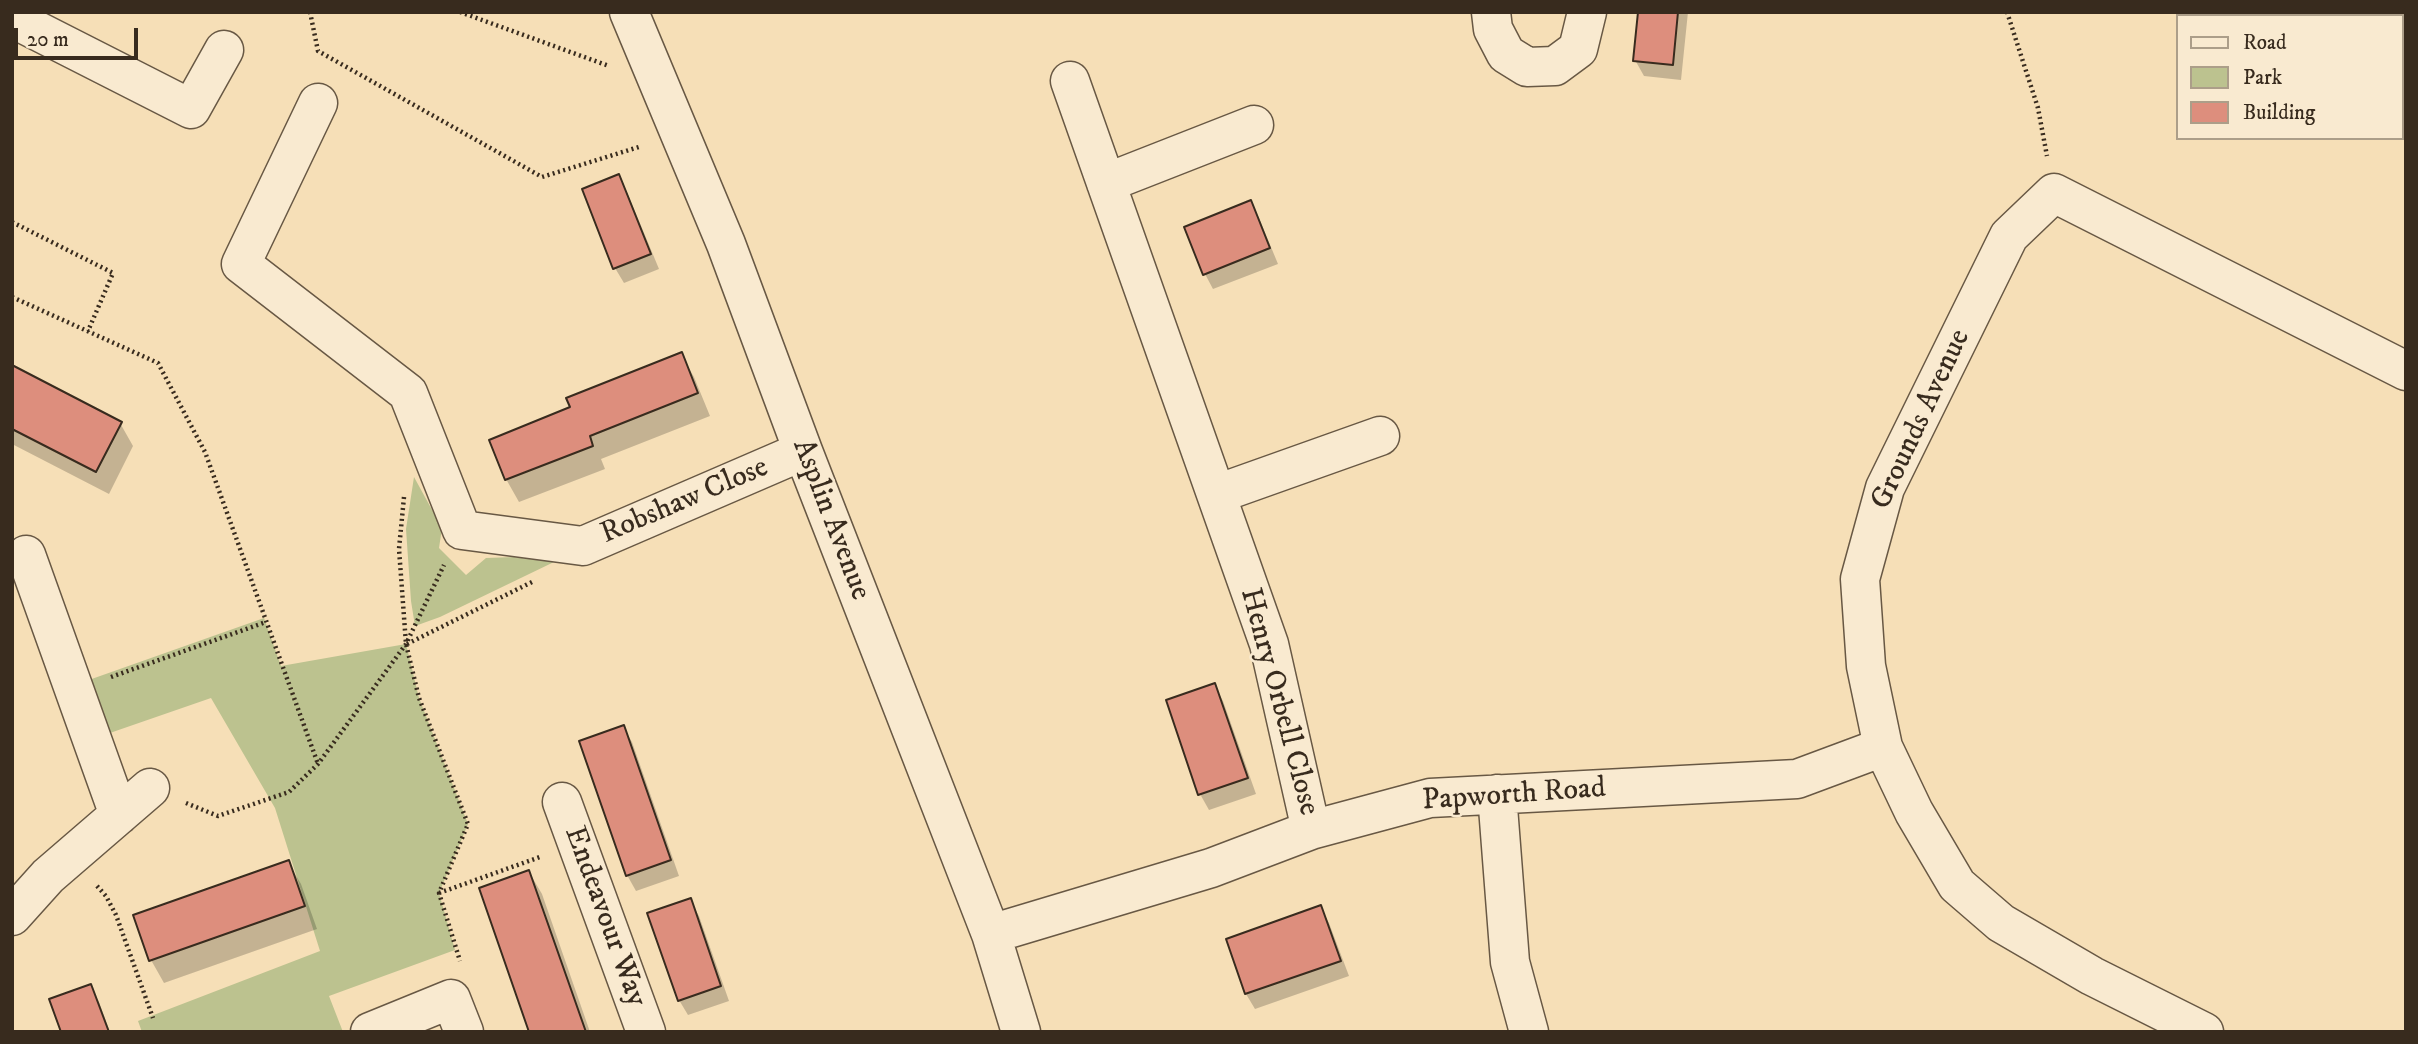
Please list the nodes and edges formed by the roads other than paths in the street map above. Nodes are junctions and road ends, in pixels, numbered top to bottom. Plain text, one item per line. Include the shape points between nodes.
1 (629, 12) edge
2 (1491, 12) edge
3 (1587, 12) edge
4 (12, 18) edge
5 (224, 50) dead end
6 (1070, 81) dead end
7 (318, 103) dead end
8 (1254, 125) dead end
9 (1106, 183) junction
10 (2406, 371) edge
11 (1380, 436) dead end
12 (803, 450) junction
13 (1217, 494) junction
14 (26, 555) dead end
15 (1883, 747) junction
16 (150, 789) road end
17 (1497, 794) junction
18 (562, 802) dead end
19 (118, 815) junction
20 (1311, 830) junction
21 (12, 916) edge
22 (991, 934) junction
23 (457, 1015) edge
24 (370, 1032) edge
25 (646, 1032) edge
26 (1021, 1032) edge
27 (1529, 1032) edge
28 (2204, 1032) edge

1 - 12 street, Asplin Avenue via 726,244
2 - 3 street via 1493,29 1506,54 1527,67 1555,65 1578,48
4 - 5 street via 191,109
6 - 9 street, Henry Orbell Close
7 - 12 street, Robshaw Close via 241,264 408,393 462,530 583,546
8 - 9 street
9 - 13 street, Henry Orbell Close
10 - 15 street, Grounds Avenue via 2054,193 2009,236 1885,488 1860,579 1866,667
11 - 13 street
12 - 22 street, Asplin Avenue
13 - 20 street, Henry Orbell Close via 1269,645
14 - 19 street
15 - 17 street, Papworth Road via 1797,779
15 - 28 street, Grounds Avenue via 1913,812 1957,885 2001,923 2092,976
16 - 19 street
17 - 20 street, Papworth Road via 1430,798
17 - 27 street via 1510,962
18 - 25 street, Endeavour Way
19 - 21 street via 48,876
20 - 22 street, Papworth Road via 1210,868
22 - 26 street, Asplin Avenue
23 - 24 street

